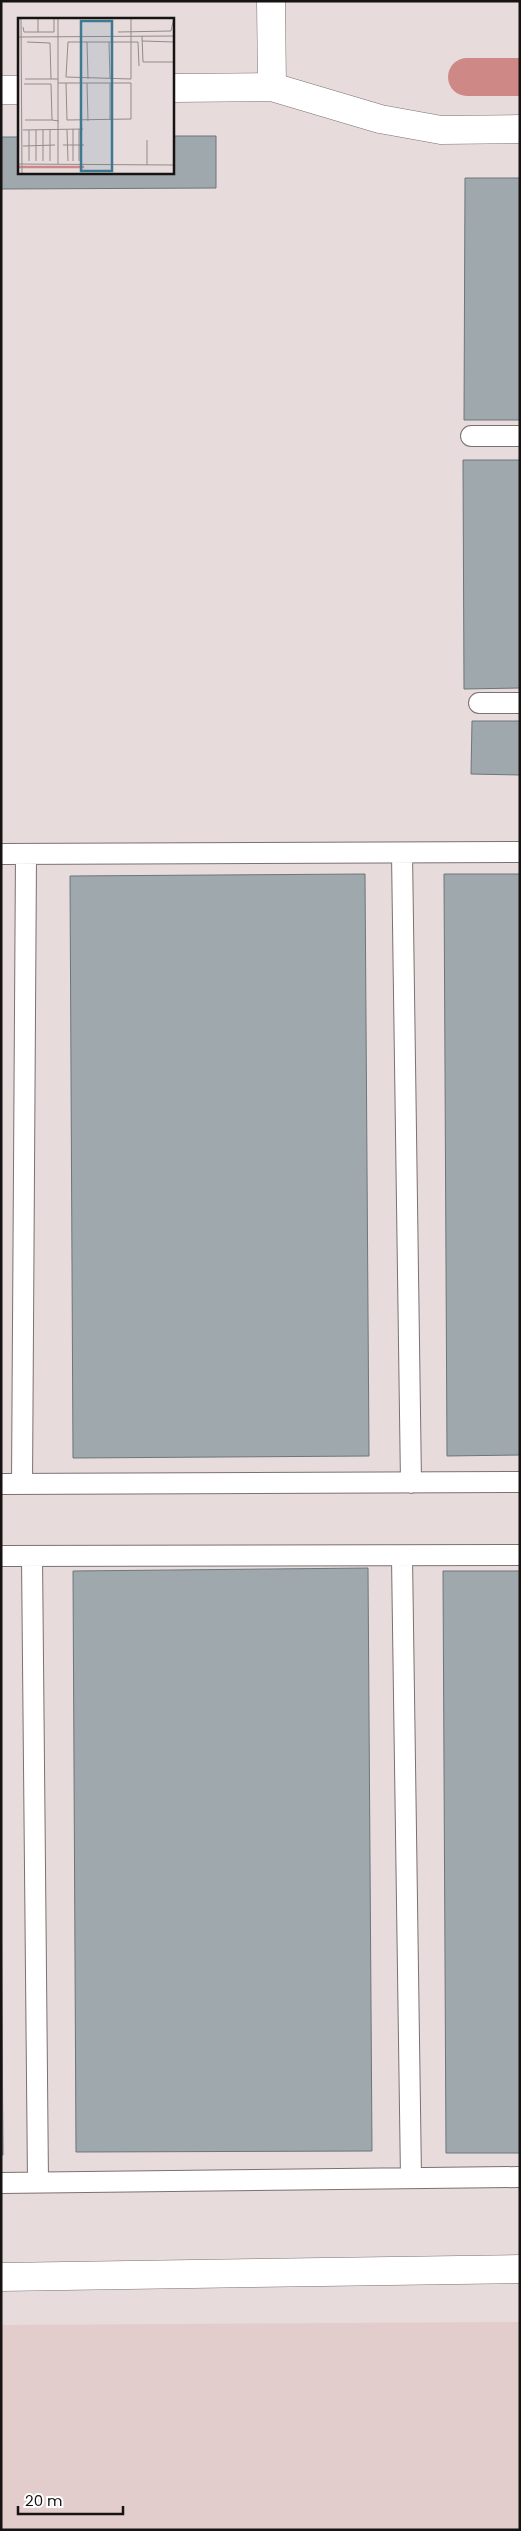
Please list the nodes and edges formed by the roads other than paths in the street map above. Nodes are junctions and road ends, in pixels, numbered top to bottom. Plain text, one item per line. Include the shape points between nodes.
1 (271, 1) edge
2 (272, 87) junction
3 (174, 88) edge
4 (1, 90) edge
5 (18, 90) edge
6 (520, 129) edge
7 (471, 436) dead end
8 (520, 436) edge
9 (479, 703) dead end
10 (520, 703) edge
11 (520, 852) edge
12 (402, 853) junction
13 (1, 854) edge
14 (26, 854) junction
15 (520, 1482) edge
16 (411, 1483) junction
17 (1, 1484) edge
18 (22, 1484) junction
19 (520, 1555) edge
20 (1, 1556) edge
21 (32, 1556) junction
22 (402, 1557) junction
23 (520, 2177) edge
24 (411, 2178) junction
25 (1, 2182) edge
26 (38, 2182) junction
27 (520, 2269) edge
28 (1, 2276) edge

1 - 2 street
2 - 3 street
2 - 6 street via 380,119 441,130
4 - 5 street
7 - 8 lane
9 - 10 lane
11 - 12 lane
12 - 14 lane
12 - 16 lane
13 - 14 lane
14 - 18 lane
15 - 16 lane
16 - 18 lane
17 - 18 lane
19 - 22 lane
20 - 21 lane
21 - 22 lane
21 - 26 lane
22 - 24 lane
23 - 24 lane
24 - 26 lane
25 - 26 lane
27 - 28 street

